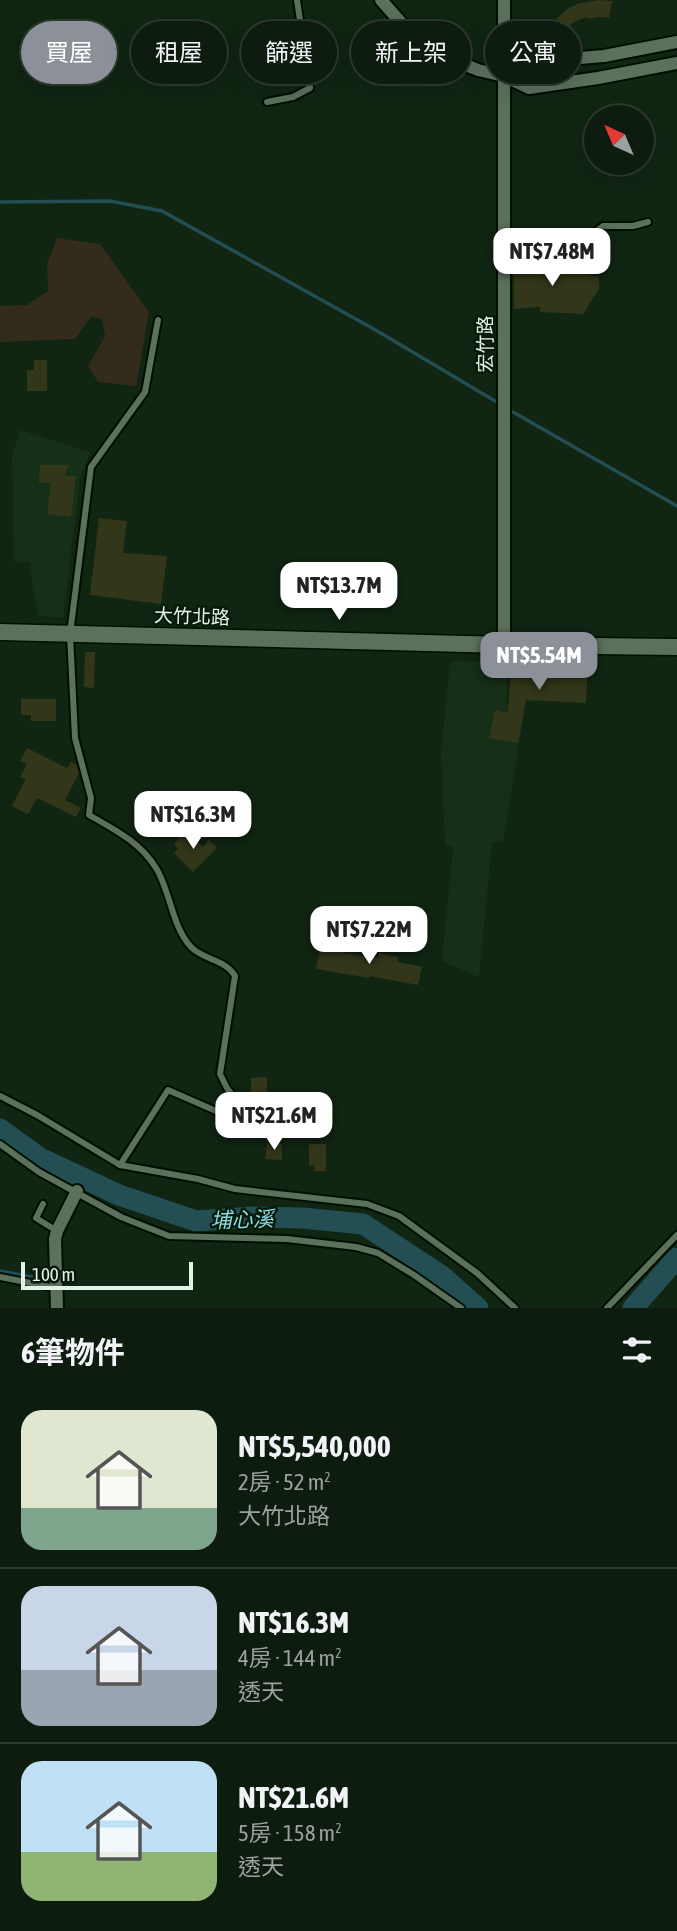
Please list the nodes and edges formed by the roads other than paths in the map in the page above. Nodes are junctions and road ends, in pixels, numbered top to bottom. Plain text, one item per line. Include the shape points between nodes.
1 (297, 0) edge
2 (381, 0) edge
3 (504, 0) edge
4 (504, 21) edge
5 (677, 42) edge
6 (581, 58) edge
7 (677, 63) edge
8 (485, 72) edge
9 (581, 80) edge
10 (504, 84) edge
11 (521, 84) edge
12 (557, 84) edge
13 (267, 102) dead end
14 (648, 222) dead end
15 (505, 243) junction
16 (158, 320) dead end
17 (0, 632) edge
18 (70, 634) junction
19 (504, 645) junction
20 (677, 647) edge
21 (0, 1096) edge
22 (239, 1103) junction
23 (258, 1130) dead end
24 (0, 1144) edge
25 (120, 1165) junction
26 (77, 1191) junction
27 (43, 1204) dead end
28 (57, 1231) junction
29 (677, 1235) edge
30 (0, 1277) edge
31 (56, 1288) junction
32 (57, 1308) edge
33 (461, 1308) edge
34 (514, 1308) edge
35 (607, 1308) edge

1 - 13 lane via 310,88
2 - 8 street via 434,52
3 - 4 street, 宏竹路
5 - 6 street
7 - 9 street
10 - 15 street, 宏竹路
11 - 12 street via 529,88
14 - 15 lane via 603,226 569,259
15 - 19 street, 宏竹路
16 - 18 lane via 145,392 91,467
17 - 18 street, 大竹北路
18 - 19 street, 大竹北路
18 - 22 lane via 75,738 91,798 89,815 135,841 157,869 191,947 230,967 235,975 220,1074
19 - 20 street, 大竹北路
21 - 25 lane
22 - 23 lane
22 - 25 lane via 232,1118 168,1090
24 - 26 lane via 39,1172
25 - 34 lane via 235,1189 368,1204 399,1216 477,1273
26 - 28 street
26 - 33 lane via 121,1217 169,1236 287,1239 377,1253
27 - 28 lane via 36,1218
28 - 31 street
29 - 35 lane
30 - 31 lane
31 - 32 street

